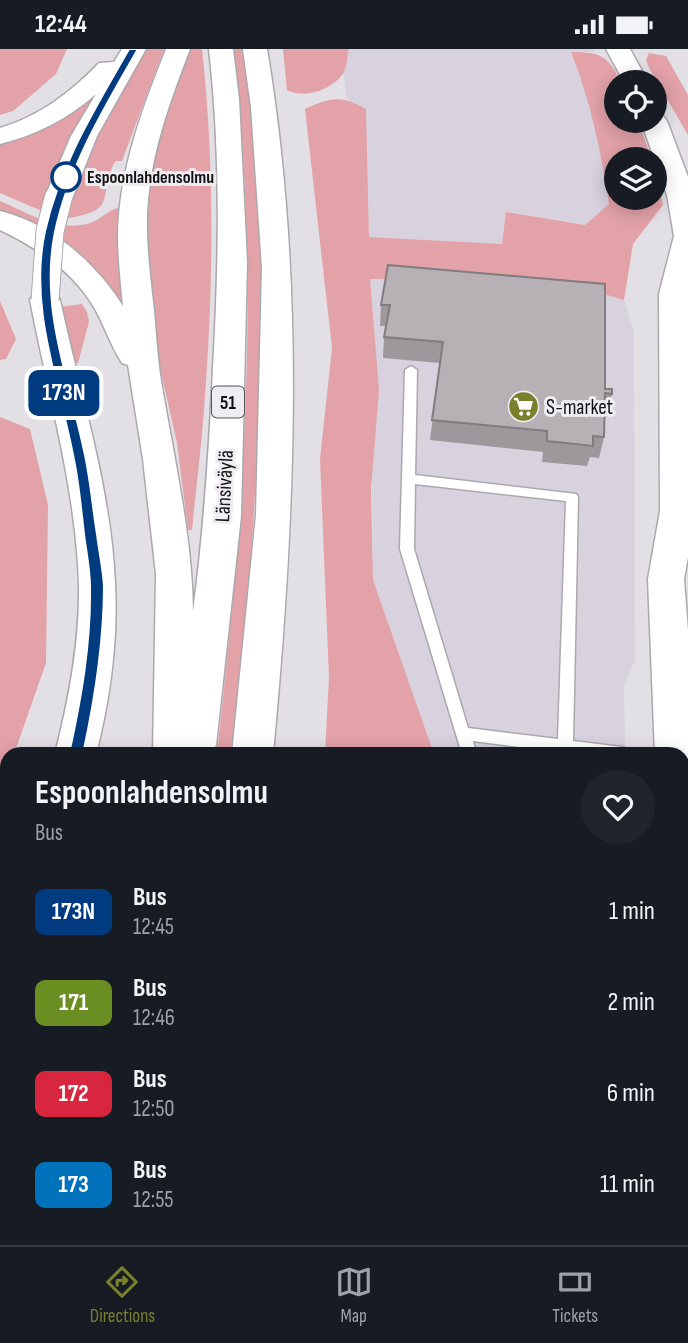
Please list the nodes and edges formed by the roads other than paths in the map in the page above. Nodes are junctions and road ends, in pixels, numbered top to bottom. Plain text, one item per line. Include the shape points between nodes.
1 (121, 49) edge
2 (134, 49) edge
3 (178, 49) edge
4 (221, 49) edge
5 (255, 49) edge
6 (263, 49) edge
7 (618, 49) edge
8 (629, 70) edge
9 (264, 107) junction
10 (658, 133) edge
11 (0, 137) edge
12 (0, 219) edge
13 (688, 236) edge
14 (411, 370) dead end
15 (145, 380) junction
16 (410, 479) junction
17 (465, 734) junction
18 (78, 747) edge
19 (174, 747) edge
20 (195, 747) edge
21 (254, 747) edge
22 (468, 747) edge
23 (554, 747) edge
24 (574, 747) edge
25 (676, 747) edge

1 - 11 main road via 110,67 60,113
2 - 18 main road, bridge via 84,136 50,232 45,300 80,461 97,585 92,680
3 - 15 main road via 151,119 135,192 134,282
4 - 20 main road, Länsiväylä / 51 via 233,262 223,516
5 - 9 main road, 51
6 - 9 main road
7 - 8 main road
9 - 21 main road, 51 via 277,268 274,515
10 - 13 main road via 681,195
12 - 15 main road via 31,232 71,259 93,281
13 - 25 main road via 674,294 678,511 666,579
14 - 16 lane
15 - 19 main road via 174,574
16 - 17 lane via 407,549
16 - 24 lane via 572,498
17 - 22 lane
17 - 23 lane

